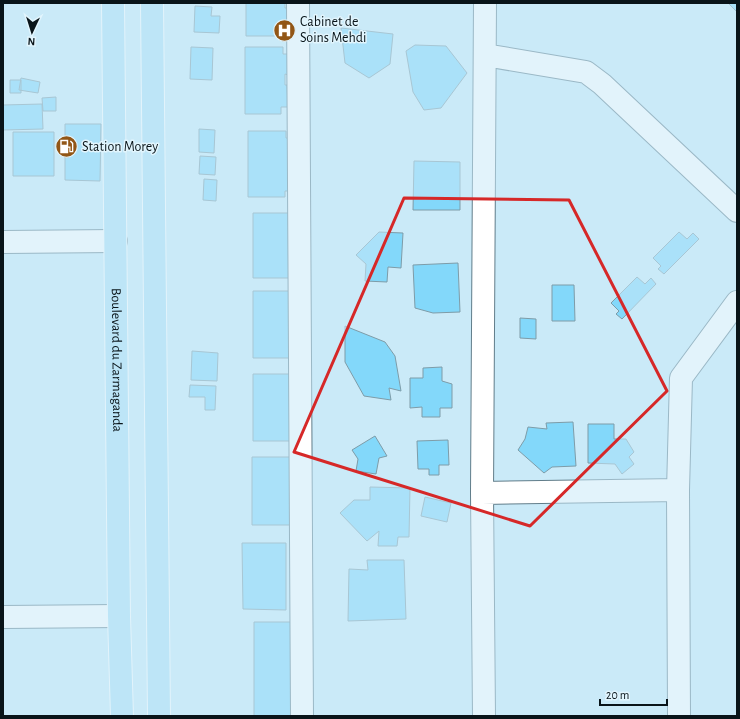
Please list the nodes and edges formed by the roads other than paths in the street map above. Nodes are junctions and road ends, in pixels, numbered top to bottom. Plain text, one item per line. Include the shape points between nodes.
1 (113, 3) edge
2 (152, 3) edge
3 (298, 3) edge
4 (485, 3) edge
5 (485, 55) junction
6 (737, 211) edge
7 (116, 241) junction
8 (3, 242) edge
9 (737, 302) edge
10 (678, 490) junction
11 (482, 493) junction
12 (119, 616) junction
13 (3, 617) edge
14 (122, 716) edge
15 (159, 716) edge
16 (302, 716) edge
17 (484, 716) edge
18 (679, 716) edge

1 - 7 main road, Boulevard du Zarmaganda
2 - 15 main road
3 - 16 street
4 - 5 street
5 - 6 street via 586,72 602,84
5 - 11 street
7 - 8 street
7 - 12 main road, Boulevard du Zarmaganda
9 - 10 street via 681,378
10 - 11 street
10 - 18 street
11 - 17 street
12 - 13 street
12 - 14 main road, Boulevard du Zarmaganda

